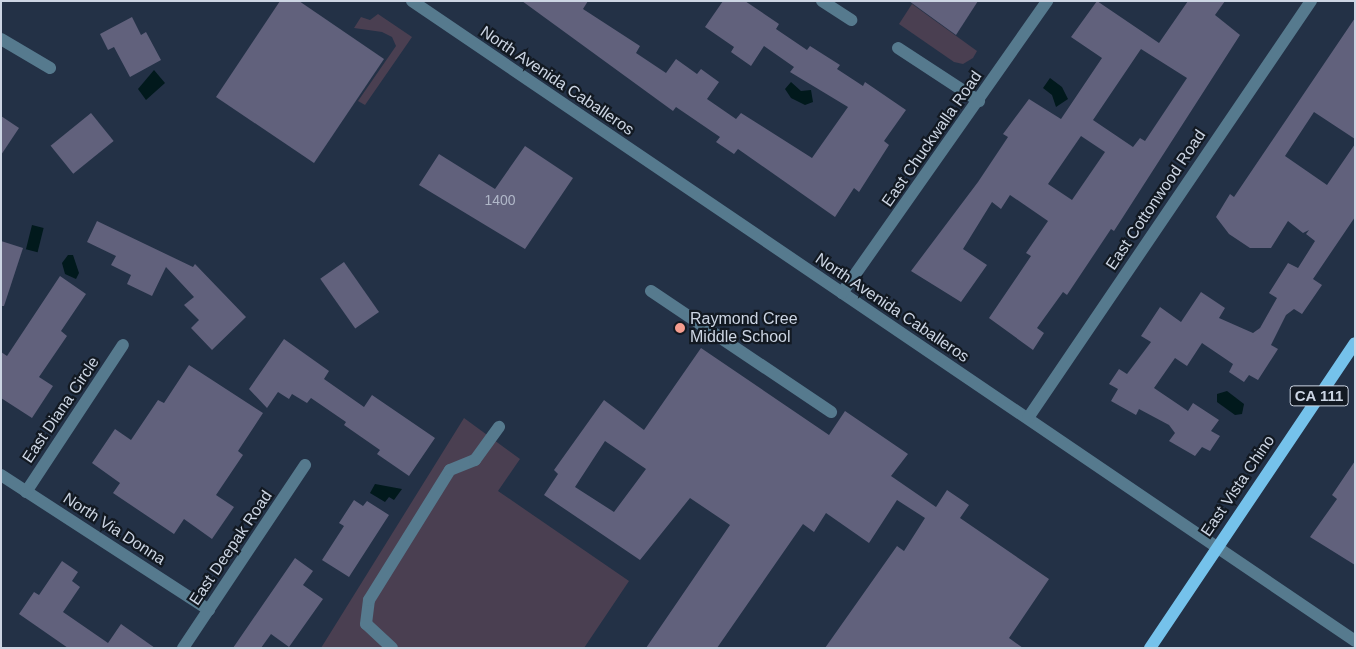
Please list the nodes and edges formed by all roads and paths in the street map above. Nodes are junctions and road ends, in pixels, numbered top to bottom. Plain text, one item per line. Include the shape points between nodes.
1 (412, 1) edge
2 (822, 1) edge
3 (1047, 1) edge
4 (1311, 1) edge
5 (850, 20) dead end
6 (1, 39) edge
7 (898, 48) dead end
8 (50, 68) dead end
9 (979, 101) junction
10 (651, 291) dead end
11 (842, 294) junction
12 (1355, 343) edge
13 (123, 345) dead end
14 (831, 412) dead end
15 (1028, 418) junction
16 (499, 427) dead end
17 (305, 465) dead end
18 (1, 475) edge
19 (26, 492) junction
20 (1217, 547) junction
21 (209, 610) junction
22 (1355, 641) edge
23 (183, 648) edge
24 (392, 648) edge
25 (1150, 648) edge

1 - 11 street, North Avenida Caballeros
2 - 5 street
3 - 9 street, East Chuckwalla Road
4 - 15 street, East Cottonwood Road
6 - 8 street
7 - 9 street
9 - 11 street, East Chuckwalla Road
10 - 14 street
11 - 15 street, North Avenida Caballeros
12 - 20 main road, East Vista Chino / CA 111
13 - 19 street, East Diana Circle
15 - 20 street, North Avenida Caballeros
16 - 24 street via 475,460 450,470 369,600 366,624
17 - 21 street, East Deepak Road
18 - 19 street, North Via Donna
19 - 21 street, North Via Donna
20 - 22 street, North Avenida Caballeros
20 - 25 main road, East Vista Chino / CA 111
21 - 23 street, East Deepak Road

